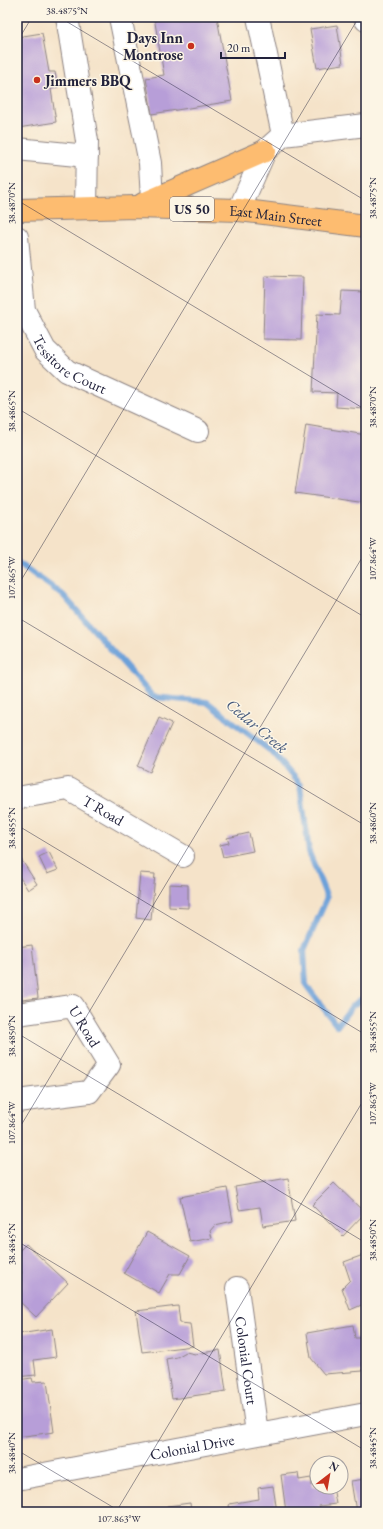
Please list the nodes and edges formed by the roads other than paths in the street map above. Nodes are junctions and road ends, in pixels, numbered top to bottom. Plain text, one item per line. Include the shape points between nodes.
1 (67, 17) edge
2 (120, 17) edge
3 (258, 17) edge
4 (366, 125) edge
5 (283, 135) junction
6 (17, 149) edge
7 (265, 151) junction
8 (86, 156) junction
9 (144, 204) junction
10 (86, 208) junction
11 (17, 210) edge
12 (239, 210) junction
13 (366, 226) edge
14 (17, 237) edge
15 (198, 431) dead end
16 (17, 798) edge
17 (184, 856) dead end
18 (17, 1014) edge
19 (17, 1101) edge
20 (237, 1288) dead end
21 (366, 1414) edge
22 (257, 1433) junction
23 (17, 1479) edge

1 - 8 street via 87,141
2 - 9 street via 150,163
3 - 5 street
4 - 5 street
5 - 7 street
6 - 8 street
7 - 9 highway
7 - 12 street
8 - 10 street
9 - 10 highway, East Main Street / US 50
9 - 12 highway, East Main Street / US 50
10 - 11 highway, East Main Street / US 50
12 - 13 highway, East Main Street / US 50
14 - 15 street, Tessitore Court via 24,310 46,350 68,371
16 - 17 street, T Road via 68,789
18 - 19 street, U Road via 73,1006 109,1065 89,1092
20 - 22 street, Colonial Court
21 - 22 street, Colonial Drive
22 - 23 street, Colonial Drive

